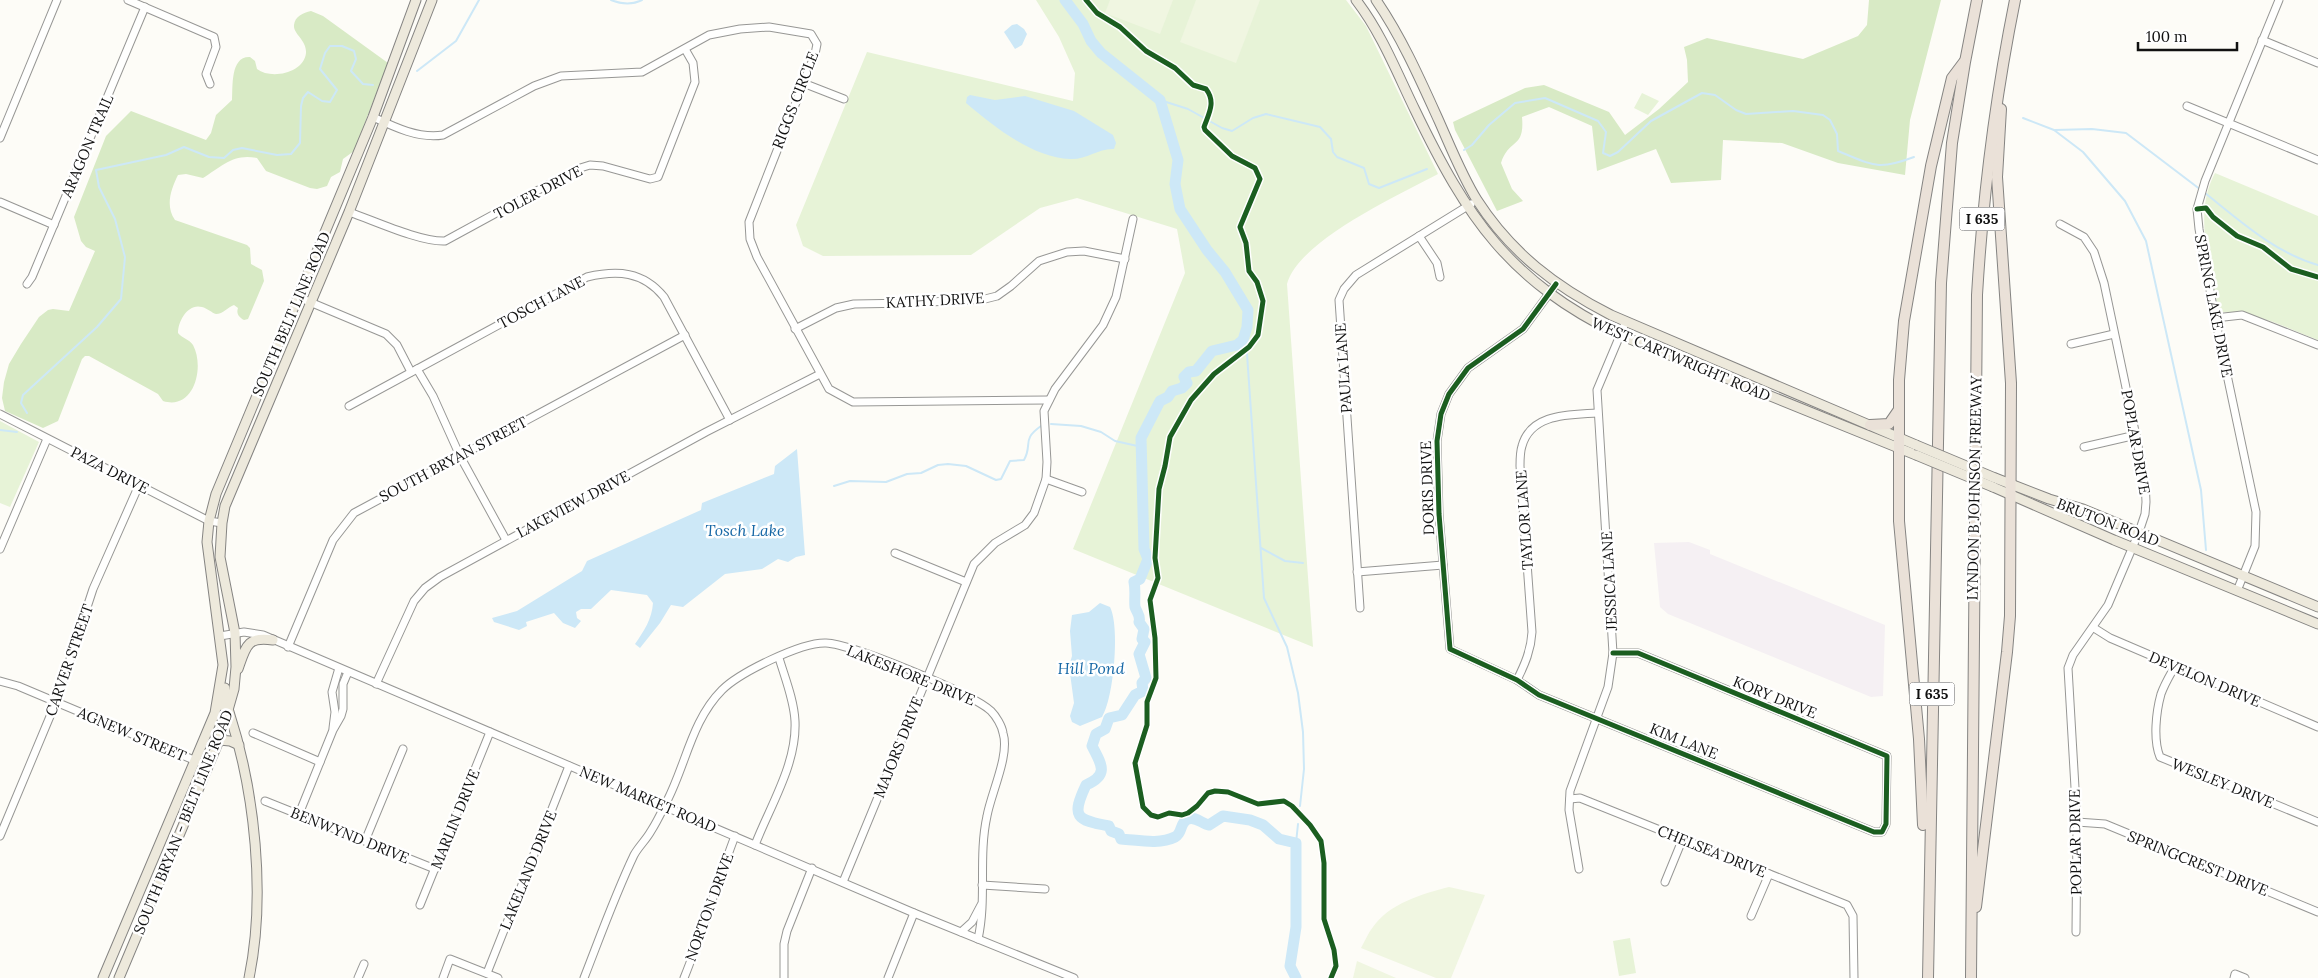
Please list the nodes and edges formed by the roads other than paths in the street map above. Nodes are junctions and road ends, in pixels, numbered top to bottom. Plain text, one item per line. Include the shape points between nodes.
1 (57, 0) edge
2 (128, 0) edge
3 (416, 0) edge
4 (432, 0) edge
5 (1356, 0) edge
6 (1376, 0) edge
7 (1977, 0) edge
8 (2015, 0) edge
9 (2279, 0) edge
10 (145, 7) junction
11 (409, 19) junction
12 (423, 24) junction
13 (2262, 40) junction
14 (685, 49) junction
15 (1965, 62) junction
16 (2318, 62) edge
17 (803, 83) junction
18 (210, 84) dead end
19 (844, 98) dead end
20 (1431, 104) junction
21 (2187, 106) dead end
22 (1415, 110) junction
23 (373, 117) junction
24 (384, 122) junction
25 (2228, 123) junction
26 (0, 138) edge
27 (2318, 160) edge
28 (1477, 200) junction
29 (0, 202) edge
30 (1466, 207) junction
31 (349, 212) junction
32 (1133, 219) dead end
33 (2060, 224) dead end
34 (54, 225) junction
35 (324, 234) junction
36 (1419, 236) junction
37 (337, 240) junction
38 (1125, 259) junction
39 (1440, 277) dead end
40 (27, 284) dead end
41 (1556, 284) junction
42 (1549, 294) junction
43 (298, 297) junction
44 (311, 302) junction
45 (2215, 318) junction
46 (1626, 322) junction
47 (795, 329) junction
48 (2114, 334) junction
49 (685, 335) junction
50 (1620, 335) junction
51 (2071, 344) dead end
52 (2318, 345) edge
53 (414, 370) junction
54 (820, 374) junction
55 (1794, 392) junction
56 (258, 393) junction
57 (271, 398) junction
58 (1049, 400) junction
59 (1788, 404) junction
60 (349, 406) dead end
61 (1898, 410) junction
62 (1842, 412) junction
63 (1597, 413) junction
64 (0, 414) edge
65 (730, 420) junction
66 (1838, 423) junction
67 (1870, 425) junction
68 (241, 434) junction
69 (2136, 435) junction
70 (47, 439) junction
71 (253, 440) junction
72 (1898, 442) junction
73 (2084, 447) dead end
74 (460, 456) junction
75 (1046, 479) junction
76 (1994, 482) junction
77 (139, 485) junction
78 (2011, 489) junction
79 (1082, 492) dead end
80 (208, 521) junction
81 (222, 523) junction
82 (2139, 532) junction
83 (506, 540) junction
84 (2132, 548) junction
85 (0, 549) edge
86 (895, 553) dead end
87 (1443, 565) junction
88 (1357, 572) junction
89 (2244, 576) junction
90 (966, 582) junction
91 (2237, 591) junction
92 (2318, 607) edge
93 (1360, 608) dead end
94 (2318, 624) edge
95 (2094, 628) junction
96 (235, 633) junction
97 (220, 636) junction
98 (273, 640) junction
99 (288, 647) junction
100 (1450, 649) joint
101 (1613, 653) junction
102 (779, 658) junction
103 (223, 665) junction
104 (2175, 666) junction
105 (339, 668) junction
106 (348, 672) junction
107 (926, 678) junction
108 (236, 679) junction
109 (1517, 680) junction
110 (0, 681) edge
111 (376, 684) junction
112 (56, 702) junction
113 (229, 712) junction
114 (1595, 718) junction
115 (2318, 727) edge
116 (333, 730) junction
117 (490, 732) junction
118 (253, 733) dead end
119 (218, 740) junction
120 (239, 745) junction
121 (403, 749) dead end
122 (195, 761) junction
123 (320, 762) junction
124 (208, 766) junction
125 (569, 766) junction
126 (1887, 798) joint
127 (1570, 799) junction
128 (265, 801) dead end
129 (664, 806) junction
130 (299, 814) junction
131 (2077, 822) junction
132 (2318, 822) edge
133 (165, 833) junction
134 (0, 836) edge
135 (735, 836) junction
136 (1682, 838) junction
137 (179, 839) junction
138 (365, 841) junction
139 (755, 845) junction
140 (812, 868) junction
141 (435, 869) junction
142 (1579, 869) dead end
143 (1769, 874) junction
144 (843, 882) junction
145 (1665, 882) dead end
146 (982, 886) junction
147 (1045, 888) dead end
148 (981, 904) junction
149 (420, 905) dead end
150 (2318, 912) edge
151 (914, 913) junction
152 (1928, 915) junction
153 (1751, 916) dead end
154 (961, 932) junction
155 (2076, 932) dead end
156 (978, 939) junction
157 (1971, 943) junction
158 (364, 964) dead end
159 (487, 974) junction
160 (103, 978) edge
161 (119, 978) edge
162 (249, 978) edge
163 (358, 978) edge
164 (443, 978) edge
165 (498, 978) edge
166 (584, 978) edge
167 (684, 978) edge
168 (784, 978) edge
169 (888, 978) edge
170 (1074, 978) edge
171 (1854, 978) edge
172 (1928, 978) edge
173 (1971, 978) edge
174 (2234, 978) edge
175 (2245, 978) edge

1 - 26 street
2 - 10 street
3 - 11 main road, SOUTH BELT LINE ROAD
4 - 12 main road, SOUTH BELT LINE ROAD
5 - 22 main road, WEST CARTWRIGHT ROAD via 1382,38
6 - 20 main road, WEST CARTWRIGHT ROAD via 1395,28
7 - 15 highway, I 635
8 - 78 highway via 2000,114 1997,177 2008,334
8 - 157 highway, LYNDON B JOHNSON FREEWAY / I 635 via 1994,114 1978,286
9 - 13 street, SPRING LAKE DRIVE
10 - 18 street via 211,34 216,40 216,47 206,74
10 - 34 street, ARAGON TRAIL
11 - 12 main road
11 - 23 main road, SOUTH BELT LINE ROAD
12 - 24 main road, SOUTH BELT LINE ROAD
13 - 16 street
13 - 25 street, SPRING LAKE DRIVE
14 - 17 street, RIGGS CIRCLE via 709,35 740,29 769,27 811,34 817,44
14 - 24 street, RIGGS CIRCLE via 642,72 561,76 534,86 443,134 422,135
14 - 31 street, TOLER DRIVE via 695,82 658,177 650,179 596,165 577,169 445,241 422,238
15 - 61 highway via 1952,78 1922,214 1904,321
15 - 152 highway, I 635 via 1948,185 1941,283
17 - 19 street
17 - 47 street, RIGGS CIRCLE via 749,222 750,239 757,258
20 - 22 main road
20 - 28 main road, WEST CARTWRIGHT ROAD
21 - 25 street
22 - 30 main road, WEST CARTWRIGHT ROAD
23 - 24 street, RIGGS CIRCLE
23 - 35 main road, SOUTH BELT LINE ROAD
24 - 31 main road, SOUTH BELT LINE ROAD
25 - 27 street
25 - 45 street, SPRING LAKE DRIVE via 2199,202 2199,229
28 - 30 street, PAULA LANE
28 - 41 main road, WEST CARTWRIGHT ROAD via 1501,233
29 - 34 street
30 - 36 street, PAULA LANE
30 - 42 main road, WEST CARTWRIGHT ROAD via 1492,241
31 - 37 main road, SOUTH BELT LINE ROAD
32 - 38 street, MAJORS DRIVE
33 - 48 street, POPLAR DRIVE via 2084,237 2094,252
34 - 40 street, ARAGON TRAIL
35 - 37 main road
35 - 43 main road, SOUTH BELT LINE ROAD
36 - 39 street via 1437,263
36 - 88 street, PAULA LANE via 1356,275 1339,300
37 - 44 main road, SOUTH BELT LINE ROAD
38 - 47 street, KATHY DRIVE via 1084,251 1067,252 1039,261 997,296 854,304 836,308
38 - 58 street, MAJORS DRIVE via 1116,297 1103,325
41 - 42 street, DORIS DRIVE
41 - 46 main road, WEST CARTWRIGHT ROAD
42 - 50 main road, WEST CARTWRIGHT ROAD via 1592,322
42 - 87 street, DORIS DRIVE via 1523,329 1468,368 1449,394 1437,441
43 - 44 street
43 - 56 main road, SOUTH BELT LINE ROAD
44 - 53 street via 386,334
44 - 57 main road, SOUTH BELT LINE ROAD
45 - 52 street via 2242,315
45 - 89 street, SPRING LAKE DRIVE via 2256,512 2255,546
46 - 50 street, JESSICA LANE
46 - 55 main road, WEST CARTWRIGHT ROAD
47 - 54 street, RIGGS CIRCLE
48 - 51 street
48 - 69 street, POPLAR DRIVE
49 - 53 street, TOSCH LANE via 664,297 648,281 607,272 587,277
49 - 65 street, TOSCH LANE
49 - 74 street, SOUTH BRYAN STREET
50 - 59 main road, WEST CARTWRIGHT ROAD
50 - 63 street, JESSICA LANE via 1597,390
53 - 60 street, TOSCH LANE
53 - 74 street via 433,396
54 - 58 street, RIGGS CIRCLE via 829,389 853,402
54 - 65 street, LAKEVIEW DRIVE
55 - 59 main road
55 - 62 main road, WEST CARTWRIGHT ROAD
56 - 57 main road
56 - 68 main road, SOUTH BELT LINE ROAD
57 - 71 main road, SOUTH BELT LINE ROAD
58 - 75 street, MAJORS DRIVE via 1044,411
59 - 66 main road, WEST CARTWRIGHT ROAD
61 - 67 highway via 1889,424
61 - 72 highway
62 - 66 main road
62 - 67 main road, WEST CARTWRIGHT ROAD
63 - 101 street, JESSICA LANE
63 - 109 street, TAYLOR LANE via 1554,416 1538,424 1527,434 1522,445 1520,466 1532,632 1526,662
64 - 70 street, PAZA DRIVE
65 - 83 street, LAKEVIEW DRIVE
66 - 72 main road, WEST CARTWRIGHT ROAD
67 - 72 main road, WEST CARTWRIGHT ROAD
68 - 71 main road
68 - 80 main road, SOUTH BELT LINE ROAD
69 - 73 street
69 - 82 street, POPLAR DRIVE via 2146,502
70 - 77 street, PAZA DRIVE
70 - 85 street
71 - 81 main road, SOUTH BELT LINE ROAD via 225,506
72 - 76 main road, BRUTON ROAD, bridge via 1916,445
72 - 76 main road, BRUTON ROAD, bridge via 1916,455
72 - 152 highway via 1899,522 1919,739
74 - 83 street
74 - 99 street, SOUTH BRYAN STREET via 369,504 354,513 341,527
75 - 79 street
75 - 90 street, MAJORS DRIVE via 1034,513 982,555
76 - 78 main road, BRUTON ROAD
77 - 80 street, PAZA DRIVE
77 - 112 street, CARVER STREET via 93,589
78 - 82 main road, BRUTON ROAD via 2083,509
78 - 84 main road, BRUTON ROAD
78 - 157 highway via 2007,652
80 - 81 street, PAZA DRIVE
80 - 97 main road, SOUTH BELT LINE ROAD via 209,559
81 - 96 main road, SOUTH BELT LINE ROAD via 220,557
82 - 84 street, POPLAR DRIVE
82 - 89 main road, BRUTON ROAD
83 - 111 street, LAKEVIEW DRIVE via 425,588 408,612
84 - 91 main road, BRUTON ROAD
84 - 95 street, POPLAR DRIVE via 2108,605
86 - 90 street
87 - 88 street
87 - 100 street, DORIS DRIVE
88 - 93 street, PAULA LANE
89 - 91 street, SPRING LAKE DRIVE
89 - 92 main road, BRUTON ROAD
90 - 107 street, MAJORS DRIVE
91 - 94 main road, BRUTON ROAD
95 - 104 street, DEVELON DRIVE
95 - 131 street, POPLAR DRIVE via 2073,655 2068,668
96 - 97 street, NEW MARKET ROAD
96 - 98 street, NEW MARKET ROAD via 253,632
96 - 108 main road, SOUTH BRYAN - BELT LINE ROAD
97 - 103 main road, SOUTH BRYAN - BELT LINE ROAD
98 - 99 street, NEW MARKET ROAD
98 - 108 main road via 259,638 251,642
99 - 105 street, NEW MARKET ROAD
100 - 109 street, KIM LANE
101 - 114 street, JESSICA LANE via 1608,687
101 - 126 street, KORY DRIVE via 1638,653 1887,756
102 - 107 street, LAKESHORE DRIVE via 825,643 852,648
102 - 129 street, LAKESHORE DRIVE via 732,681 714,698 697,726
102 - 139 street, NORTON DRIVE via 795,721 793,744 787,768
103 - 113 main road via 226,675 223,706
103 - 122 main road, SOUTH BRYAN - BELT LINE ROAD via 214,713
104 - 115 street, DEVELON DRIVE
104 - 132 street, WESLEY DRIVE via 2161,693 2157,713 2157,750 2160,757
105 - 106 street, NEW MARKET ROAD
105 - 116 street via 332,692
106 - 111 street, NEW MARKET ROAD
106 - 116 street via 342,689 343,709
107 - 144 street, MAJORS DRIVE
107 - 146 street, LAKESHORE DRIVE via 982,704 992,712 1003,732 1005,745 986,820
108 - 113 main road, SOUTH BRYAN - BELT LINE ROAD
109 - 114 street, KIM LANE via 1539,695
110 - 112 street, AGNEW STREET
111 - 117 street, NEW MARKET ROAD
112 - 122 street, AGNEW STREET
112 - 134 street, CARVER STREET
113 - 119 main road, SOUTH BRYAN - BELT LINE ROAD
113 - 120 main road
114 - 126 street, KIM LANE via 1874,832 1882,832 1886,824
114 - 127 street, JESSICA LANE via 1572,782
116 - 123 street
117 - 125 street, NEW MARKET ROAD
117 - 141 street, MARLIN DRIVE
118 - 123 street
119 - 120 main road
119 - 124 main road, SOUTH BRYAN - BELT LINE ROAD
120 - 162 main road via 248,791 258,893
121 - 138 street
122 - 124 street, AGNEW STREET
122 - 133 main road, SOUTH BRYAN - BELT LINE ROAD
123 - 130 street
124 - 137 main road, SOUTH BRYAN - BELT LINE ROAD
125 - 129 street, NEW MARKET ROAD
125 - 159 street, LAKELAND DRIVE
127 - 136 street, CHELSEA DRIVE via 1580,798
127 - 142 street, JESSICA LANE
128 - 130 street, BENWYND DRIVE
129 - 135 street, NEW MARKET ROAD
129 - 166 street, LAKESHORE DRIVE via 653,829 634,854
130 - 138 street, BENWYND DRIVE
131 - 150 street, SPRINGCREST DRIVE via 2106,824
131 - 155 street, POPLAR DRIVE
133 - 137 main road
133 - 160 main road, SOUTH BRYAN - BELT LINE ROAD
135 - 139 street, NEW MARKET ROAD
135 - 167 street, NORTON DRIVE
136 - 143 street, CHELSEA DRIVE
136 - 145 street
137 - 161 main road, SOUTH BRYAN - BELT LINE ROAD
138 - 141 street, BENWYND DRIVE
139 - 140 street, NEW MARKET ROAD
140 - 144 street, NEW MARKET ROAD
140 - 168 street via 787,931
141 - 149 street, MARLIN DRIVE
143 - 153 street
143 - 171 street, CHELSEA DRIVE via 1847,905 1851,911
144 - 151 street, NEW MARKET ROAD
146 - 147 street
146 - 148 street, LAKESHORE DRIVE
148 - 154 street, LAKESHORE DRIVE via 972,922
148 - 156 street, LAKESHORE DRIVE
151 - 154 street, NEW MARKET ROAD
151 - 169 street
152 - 172 highway, I 635
154 - 156 street, NEW MARKET ROAD
156 - 170 street, NEW MARKET ROAD
157 - 173 highway, LYNDON B JOHNSON FREEWAY / I 635
158 - 163 street
159 - 164 street via 450,958
159 - 165 street
174 - 175 street via 2235,974

